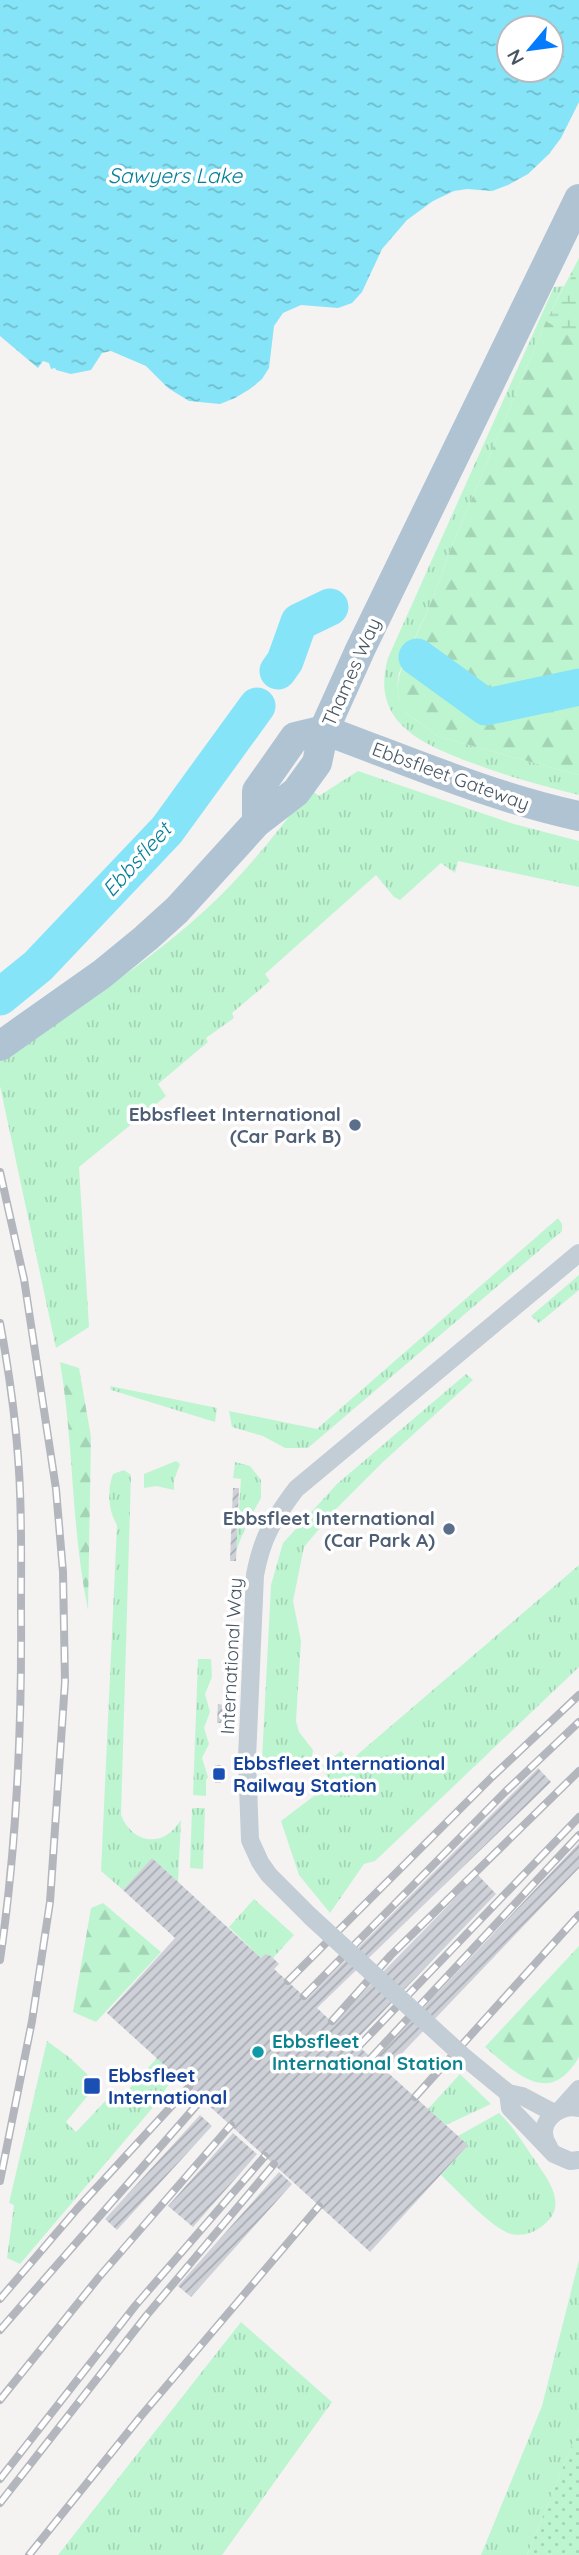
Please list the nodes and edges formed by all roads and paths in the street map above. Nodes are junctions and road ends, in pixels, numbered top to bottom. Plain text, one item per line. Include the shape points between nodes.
1 (579, 199) edge
2 (324, 730) junction
3 (579, 816) edge
4 (0, 1045) edge
5 (579, 1252) edge
6 (579, 2089) edge
7 (508, 2092) junction
8 (565, 2109) edge
9 (551, 2150) junction
10 (579, 2160) edge

1 - 2 main road, Thames Way
2 - 3 main road, Ebbsfleet Gateway via 470,786
2 - 4 main road via 295,737 257,791 257,822 177,910 102,974
5 - 7 street, International Way, bridge via 296,1489 260,1546 255,1576 247,1780 250,1840 260,1862 311,1917
6 - 8 street
7 - 8 street, International Way
7 - 9 street, International Way via 510,2108
8 - 9 street via 543,2129
9 - 10 street, International Way via 561,2159

